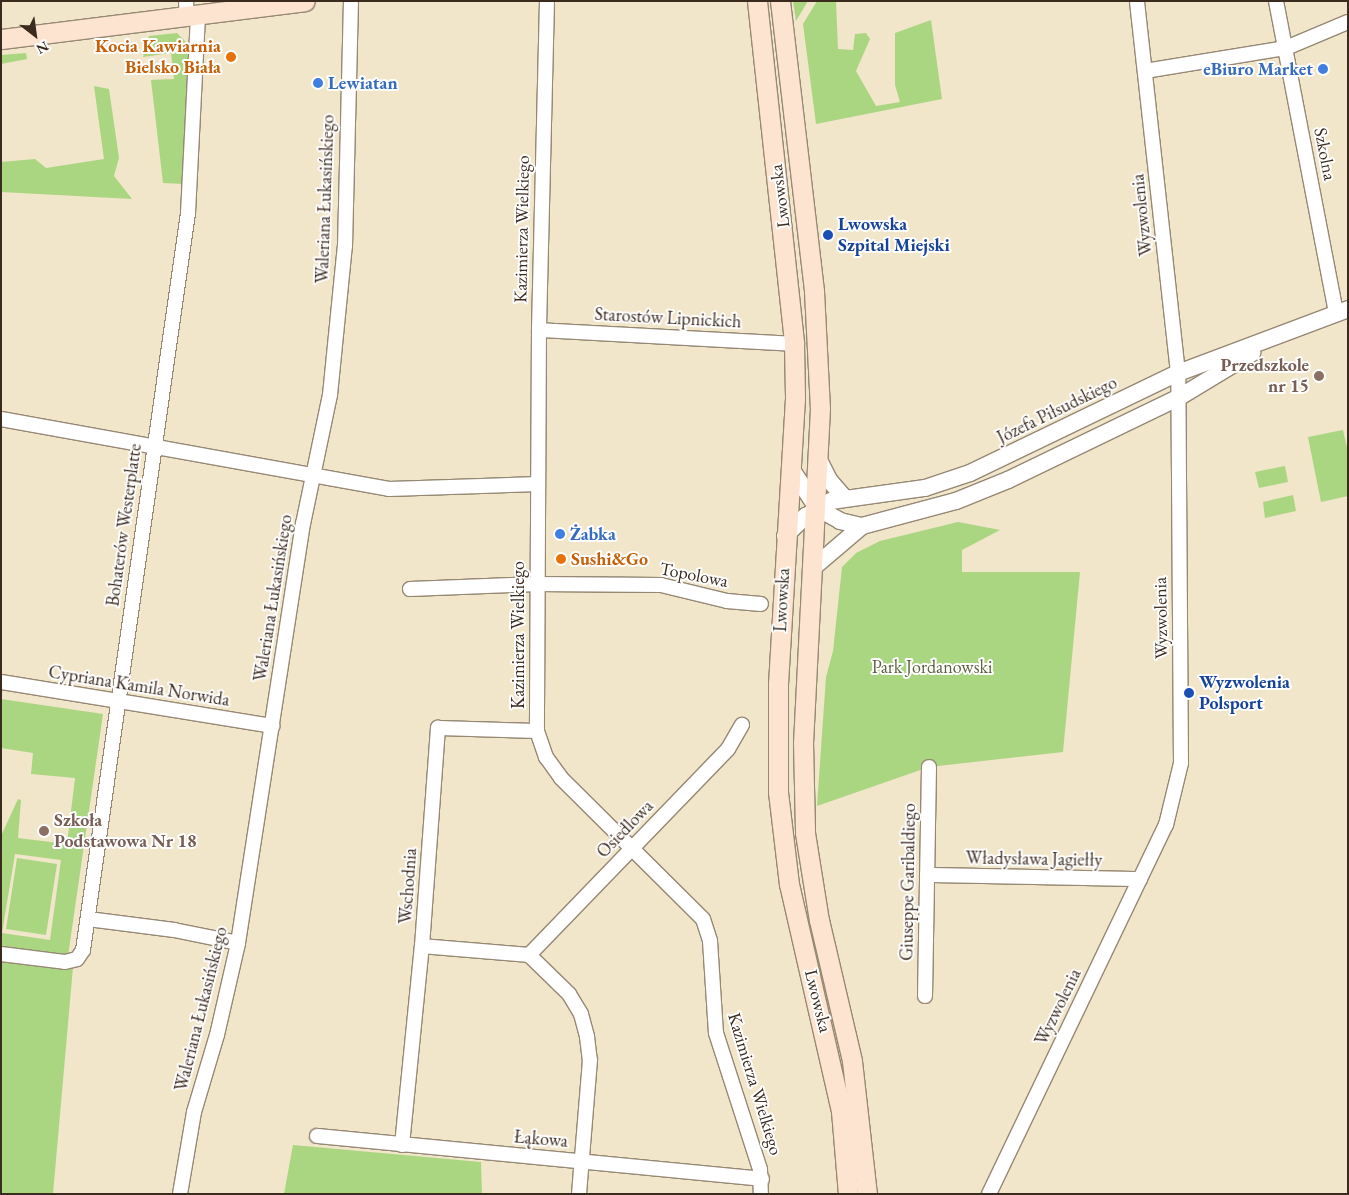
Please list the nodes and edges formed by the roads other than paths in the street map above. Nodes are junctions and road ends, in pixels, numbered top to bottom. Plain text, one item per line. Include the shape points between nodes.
1 (305, 1) edge
2 (351, 1) edge
3 (548, 1) edge
4 (757, 1) edge
5 (780, 1) edge
6 (1137, 1) edge
7 (1276, 1) edge
8 (190, 12) edge
9 (1344, 24) edge
10 (1, 39) edge
11 (1286, 48) junction
12 (1145, 71) junction
13 (1342, 312) edge
14 (539, 330) junction
15 (1281, 334) junction
16 (794, 344) junction
17 (1178, 373) junction
18 (1178, 398) junction
19 (1, 419) edge
20 (154, 447) junction
21 (820, 462) junction
22 (790, 467) junction
23 (314, 474) junction
24 (538, 484) junction
25 (844, 496) junction
26 (817, 508) junction
27 (862, 526) junction
28 (786, 536) junction
29 (814, 567) junction
30 (537, 584) junction
31 (410, 589) dead end
32 (761, 604) dead end
33 (1, 682) edge
34 (119, 702) junction
35 (742, 725) dead end
36 (272, 726) junction
37 (537, 731) junction
38 (929, 767) dead end
39 (632, 849) junction
40 (928, 875) junction
41 (1140, 879) junction
42 (88, 919) junction
43 (238, 943) junction
44 (422, 946) junction
45 (1, 954) edge
46 (529, 954) junction
47 (925, 996) dead end
48 (317, 1136) dead end
49 (402, 1145) junction
50 (583, 1161) junction
51 (762, 1179) junction
52 (180, 1194) edge
53 (579, 1194) edge
54 (762, 1194) edge
55 (848, 1194) edge
56 (867, 1194) edge
57 (989, 1194) edge

1 - 8 main road
2 - 23 street, Waleriana Łukasińskiego via 345,246 330,395
3 - 14 street, Kazimierza Wielkiego
4 - 16 main road, Lwowska
5 - 21 main road, Lwowska via 816,309
6 - 12 street, Wyzwolenia
7 - 11 street, Szkolna
8 - 10 main road
8 - 20 street, Bohaterów Westerplatte via 188,213
9 - 11 street
11 - 12 street
11 - 13 street, Szkolna
12 - 17 street, Wyzwolenia
13 - 15 street, Józefa Piłsudskiego
14 - 16 street, Starostów Lipnickich
14 - 24 street, Kazimierza Wielkiego
15 - 17 street, Józefa Piłsudskiego
15 - 18 street, Józefa Piłsudskiego
16 - 22 main road, Lwowska
17 - 18 street, Wyzwolenia
17 - 25 street, Józefa Piłsudskiego via 970,473 925,488
18 - 27 street, Józefa Piłsudskiego via 1008,480 956,501
18 - 41 street, Wyzwolenia via 1181,763 1166,826
19 - 20 street
20 - 23 street
20 - 34 street, Bohaterów Westerplatte
21 - 25 street via 829,480
21 - 26 main road, Lwowska
22 - 26 street, Józefa Piłsudskiego
22 - 28 main road, Lwowska
23 - 24 street via 389,489
23 - 36 street, Waleriana Łukasińskiego
24 - 30 street, Kazimierza Wielkiego
25 - 26 street, Józefa Piłsudskiego
26 - 27 street, Józefa Piłsudskiego via 840,521
26 - 28 street, Józefa Piłsudskiego
26 - 29 main road, Lwowska
27 - 29 street, Józefa Piłsudskiego
28 - 55 main road, Lwowska via 776,743 782,838 841,1111
29 - 56 main road, Lwowska via 803,742 804,833 819,920 852,1061
30 - 31 street, Topolowa
30 - 32 street, Topolowa via 661,585 728,601
30 - 37 street, Kazimierza Wielkiego
33 - 34 street, Cypriana Kamila Norwida
34 - 36 street, Cypriana Kamila Norwida
34 - 42 street, Bohaterów Westerplatte
35 - 39 street, Osiedlowa via 728,749
36 - 43 street, Waleriana Łukasińskiego
37 - 39 street, Kazimierza Wielkiego via 546,758 561,778
37 - 44 street, Wschodnia via 438,728
38 - 40 street, Giuseppe Garibaldiego
39 - 46 street, Osiedlowa
39 - 51 street, Kazimierza Wielkiego via 693,907 706,926 710,941 716,1033
40 - 41 street, Władysława Jagiełły
40 - 47 street, Giuseppe Garibaldiego
41 - 57 street, Wyzwolenia
42 - 43 street via 174,930
42 - 45 street, Bohaterów Westerplatte via 83,950 77,959 65,962
43 - 52 street, Waleriana Łukasińskiego via 217,1035 194,1112
44 - 46 street
44 - 49 street, Wschodnia
46 - 50 street via 569,994 581,1014 587,1036 590,1060
48 - 49 street, Łąkowa
49 - 50 street, Łąkowa
50 - 51 street, Łąkowa
50 - 53 street
51 - 54 street, Kazimierza Wielkiego

